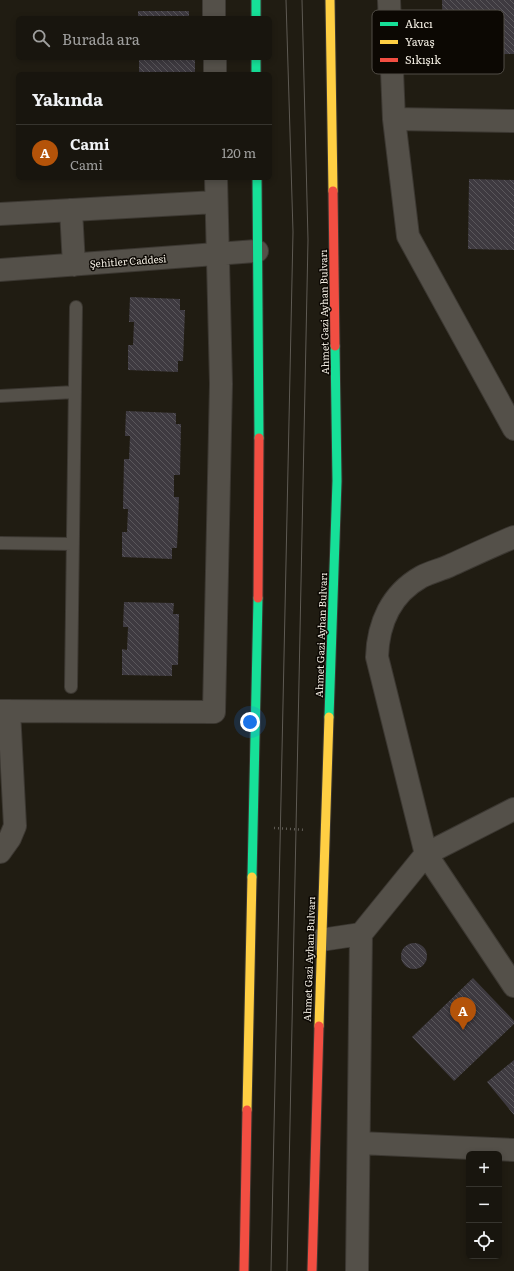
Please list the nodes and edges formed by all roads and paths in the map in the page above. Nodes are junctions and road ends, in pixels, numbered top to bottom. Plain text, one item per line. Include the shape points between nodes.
1 (214, 0) edge
2 (256, 0) edge
3 (330, 0) edge
4 (389, 0) edge
5 (389, 10) edge
6 (214, 16) edge
7 (256, 16) edge
8 (215, 60) edge
9 (256, 60) edge
10 (215, 72) edge
11 (256, 72) edge
12 (392, 74) edge
13 (394, 118) junction
14 (514, 122) edge
15 (216, 180) edge
16 (257, 180) edge
17 (216, 202) junction
18 (71, 210) junction
19 (0, 214) edge
20 (257, 251) junction
21 (217, 254) junction
22 (74, 265) junction
23 (0, 270) edge
24 (76, 306) dead end
25 (75, 392) junction
26 (0, 396) edge
27 (514, 429) edge
28 (514, 537) edge
29 (0, 543) edge
30 (73, 544) junction
31 (71, 687) dead end
32 (5, 711) edge
33 (514, 808) edge
34 (253, 826) junction
35 (324, 832) junction
36 (0, 852) edge
37 (426, 854) junction
38 (361, 934) junction
39 (320, 940) junction
40 (514, 986) edge
41 (359, 1143) junction
42 (514, 1150) edge
43 (244, 1271) edge
44 (312, 1271) edge
45 (357, 1271) edge

1 - 6 street
2 - 7 main road
3 - 35 main road, Ahmet Gazi Ayhan Bulvarı via 337,481
4 - 5 street
8 - 10 street
9 - 11 main road
12 - 13 street
13 - 14 street
13 - 27 street via 408,236
15 - 17 street
16 - 20 main road
17 - 18 street
17 - 21 street
18 - 19 street
18 - 22 street
20 - 21 street, Şehitler Caddesi
20 - 34 main road via 259,496
21 - 22 street, Şehitler Caddesi
21 - 32 street via 221,384 214,712
22 - 23 street, Şehitler Caddesi
24 - 25 lane
25 - 26 lane
25 - 30 lane
28 - 37 street via 420,577 398,595 390,606 380,631 377,657
29 - 30 lane
30 - 31 lane
32 - 36 street via 15,826
33 - 37 street
34 - 35 path
34 - 43 main road
35 - 39 main road, Ahmet Gazi Ayhan Bulvarı
37 - 38 street
37 - 40 street
38 - 39 street
38 - 41 street
39 - 44 main road, Ahmet Gazi Ayhan Bulvarı
41 - 42 street
41 - 45 street

